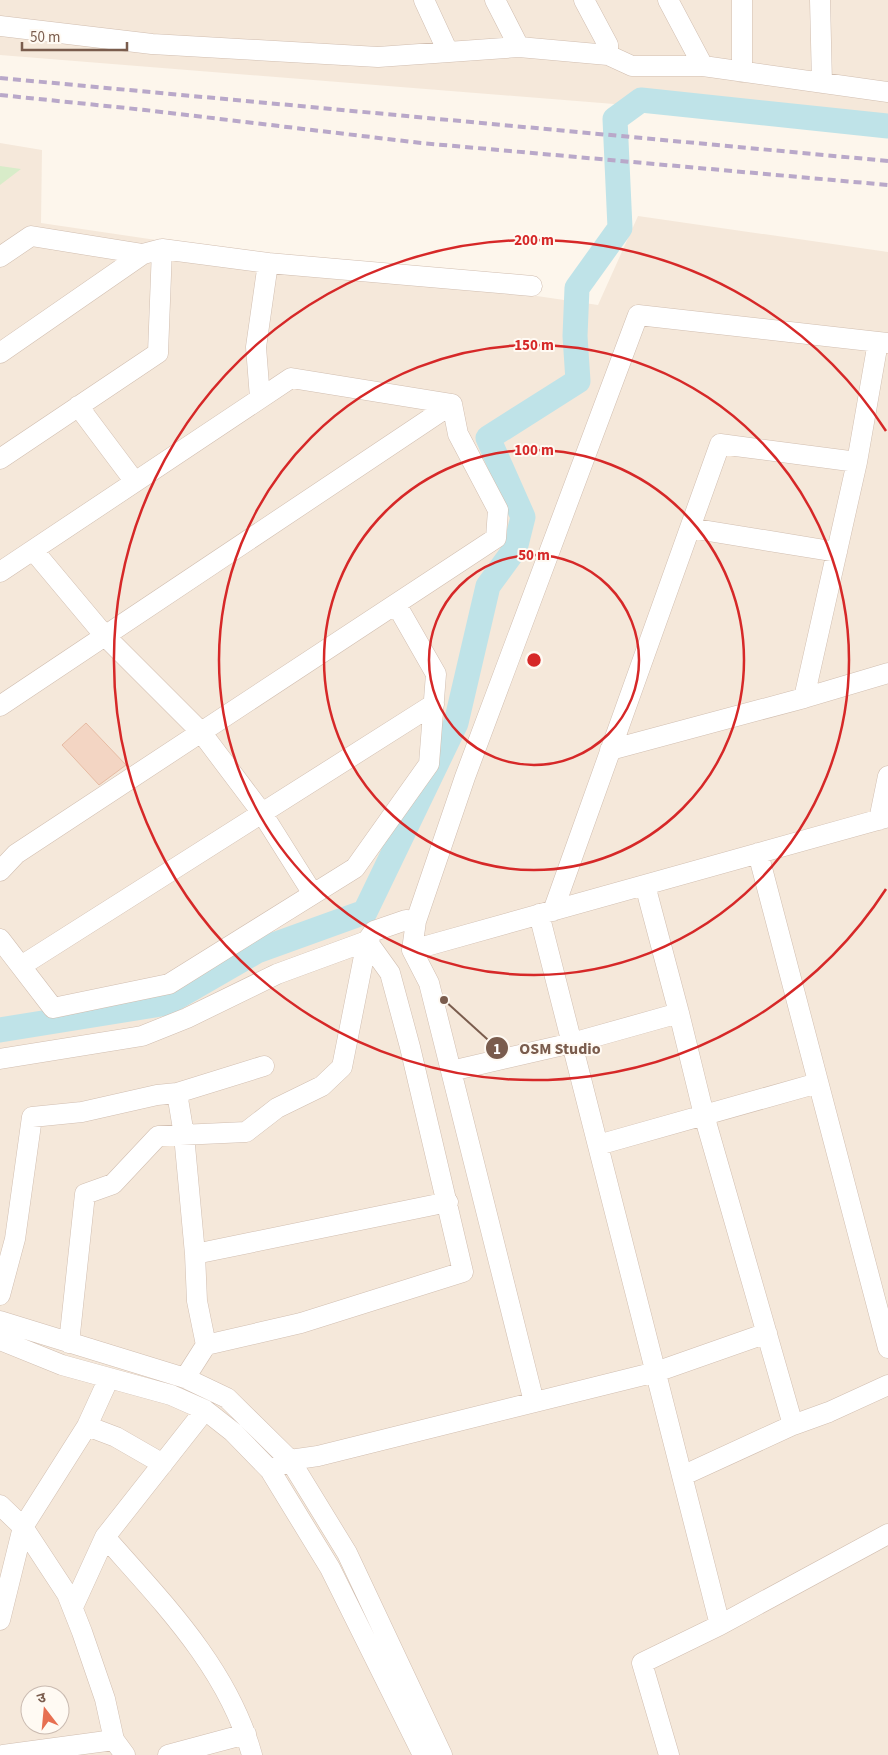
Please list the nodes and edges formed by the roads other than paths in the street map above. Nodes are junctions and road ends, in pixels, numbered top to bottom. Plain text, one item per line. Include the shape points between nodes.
1 (424, 0) edge
2 (495, 0) edge
3 (584, 0) edge
4 (668, 0) edge
5 (742, 0) edge
6 (820, 0) edge
7 (0, 26) edge
8 (519, 47) junction
9 (448, 52) junction
10 (608, 55) junction
11 (702, 66) junction
12 (742, 72) junction
13 (822, 83) junction
14 (888, 92) edge
15 (162, 249) junction
16 (143, 254) junction
17 (0, 257) edge
18 (268, 263) junction
19 (532, 286) dead end
20 (883, 342) edge
21 (0, 354) edge
22 (260, 398) junction
23 (452, 404) junction
24 (78, 406) junction
25 (0, 459) edge
26 (857, 462) junction
27 (135, 482) junction
28 (690, 528) junction
29 (33, 550) junction
30 (837, 552) junction
31 (0, 572) edge
32 (396, 604) junction
33 (105, 636) junction
34 (888, 673) edge
35 (804, 698) junction
36 (434, 704) junction
37 (0, 706) edge
38 (201, 732) junction
39 (610, 750) junction
40 (888, 776) edge
41 (262, 813) junction
42 (883, 818) edge
43 (758, 853) junction
44 (0, 871) edge
45 (645, 885) junction
46 (313, 894) junction
47 (546, 912) junction
48 (416, 921) junction
49 (0, 939) edge
50 (367, 941) junction
51 (412, 950) junction
52 (21, 966) junction
53 (679, 1012) junction
54 (572, 1043) junction
55 (0, 1059) edge
56 (264, 1066) dead end
57 (451, 1071) junction
58 (818, 1083) junction
59 (178, 1094) junction
60 (704, 1115) junction
61 (184, 1135) junction
62 (598, 1145) junction
63 (448, 1202) junction
64 (195, 1254) junction
65 (0, 1295) edge
66 (0, 1321) edge
67 (767, 1333) junction
68 (0, 1340) edge
69 (69, 1343) junction
70 (206, 1345) junction
71 (888, 1348) edge
72 (656, 1372) junction
73 (108, 1378) junction
74 (185, 1378) junction
75 (888, 1386) edge
76 (534, 1402) junction
77 (205, 1410) junction
78 (793, 1425) junction
79 (87, 1426) junction
80 (290, 1460) junction
81 (163, 1464) junction
82 (270, 1470) junction
83 (682, 1476) junction
84 (0, 1506) edge
85 (23, 1527) junction
86 (888, 1534) edge
87 (105, 1537) junction
88 (73, 1607) junction
89 (0, 1620) edge
90 (720, 1625) junction
91 (246, 1734) junction
92 (119, 1748) edge
93 (3, 1755) edge
94 (168, 1755) edge
95 (252, 1755) edge
96 (422, 1755) edge
97 (442, 1755) edge
98 (669, 1755) edge

1 - 9 street
2 - 8 street
3 - 10 street via 608,45
4 - 11 street
5 - 12 street
6 - 13 street
7 - 9 street via 161,45 378,57
8 - 9 street
8 - 10 street
10 - 11 street via 632,66
11 - 12 street
12 - 13 street
13 - 14 street
15 - 16 street
15 - 18 street
15 - 24 street via 158,353
16 - 17 street via 31,236
16 - 21 street
18 - 19 street
18 - 22 street via 256,347
20 - 26 street
20 - 48 street via 638,315 465,778
22 - 23 street via 291,378
22 - 27 street
23 - 32 street via 458,434 498,510 496,538
23 - 33 street
24 - 25 street
24 - 27 street
26 - 28 street via 720,444
26 - 30 street
27 - 29 street
28 - 30 street
28 - 39 street
29 - 31 street
29 - 33 street
30 - 35 street
32 - 36 street via 436,674
32 - 38 street
33 - 37 street
33 - 38 street
34 - 35 street
35 - 39 street
36 - 41 street
36 - 46 street via 429,764 355,868
38 - 41 street
38 - 44 street via 16,854
39 - 47 street
40 - 42 street
41 - 46 street
41 - 52 street
42 - 43 street
43 - 45 street
43 - 58 street
45 - 47 street
45 - 53 street
46 - 52 street via 168,984 53,1008
47 - 51 street
47 - 54 street
48 - 50 street via 406,920 374,931
48 - 51 street
49 - 52 street
50 - 55 street via 277,974 142,1036
50 - 61 street via 342,1068 322,1086 277,1108 246,1132
50 - 63 street via 390,972
51 - 57 street via 429,983
53 - 54 street
53 - 60 street
54 - 57 street
54 - 62 street
56 - 59 street
57 - 76 street
58 - 60 street
58 - 71 street
59 - 61 street
59 - 65 street via 157,1095 82,1112 32,1117 15,1240
60 - 62 street
60 - 67 street
61 - 64 street
61 - 69 street via 158,1136 113,1184 85,1194
62 - 72 street
63 - 64 street
63 - 70 street via 463,1272 301,1323
64 - 70 street via 197,1301
66 - 69 street
67 - 72 street
67 - 78 street
68 - 73 street via 62,1365
69 - 74 street
70 - 74 street
72 - 76 street
72 - 83 street
73 - 77 street via 171,1395
73 - 79 street
74 - 80 street via 227,1398
75 - 78 street
76 - 80 street via 318,1456
77 - 81 street
77 - 82 street via 233,1432
78 - 83 street
79 - 81 street
79 - 85 street
80 - 82 street
80 - 97 street via 347,1553
81 - 87 street
82 - 96 street via 330,1568
83 - 90 street
84 - 85 street
85 - 88 street
85 - 89 street
86 - 90 street
87 - 88 street
87 - 91 street via 176,1618 213,1669
88 - 92 street
90 - 98 street via 642,1663
91 - 94 street
91 - 95 street
92 - 93 street

